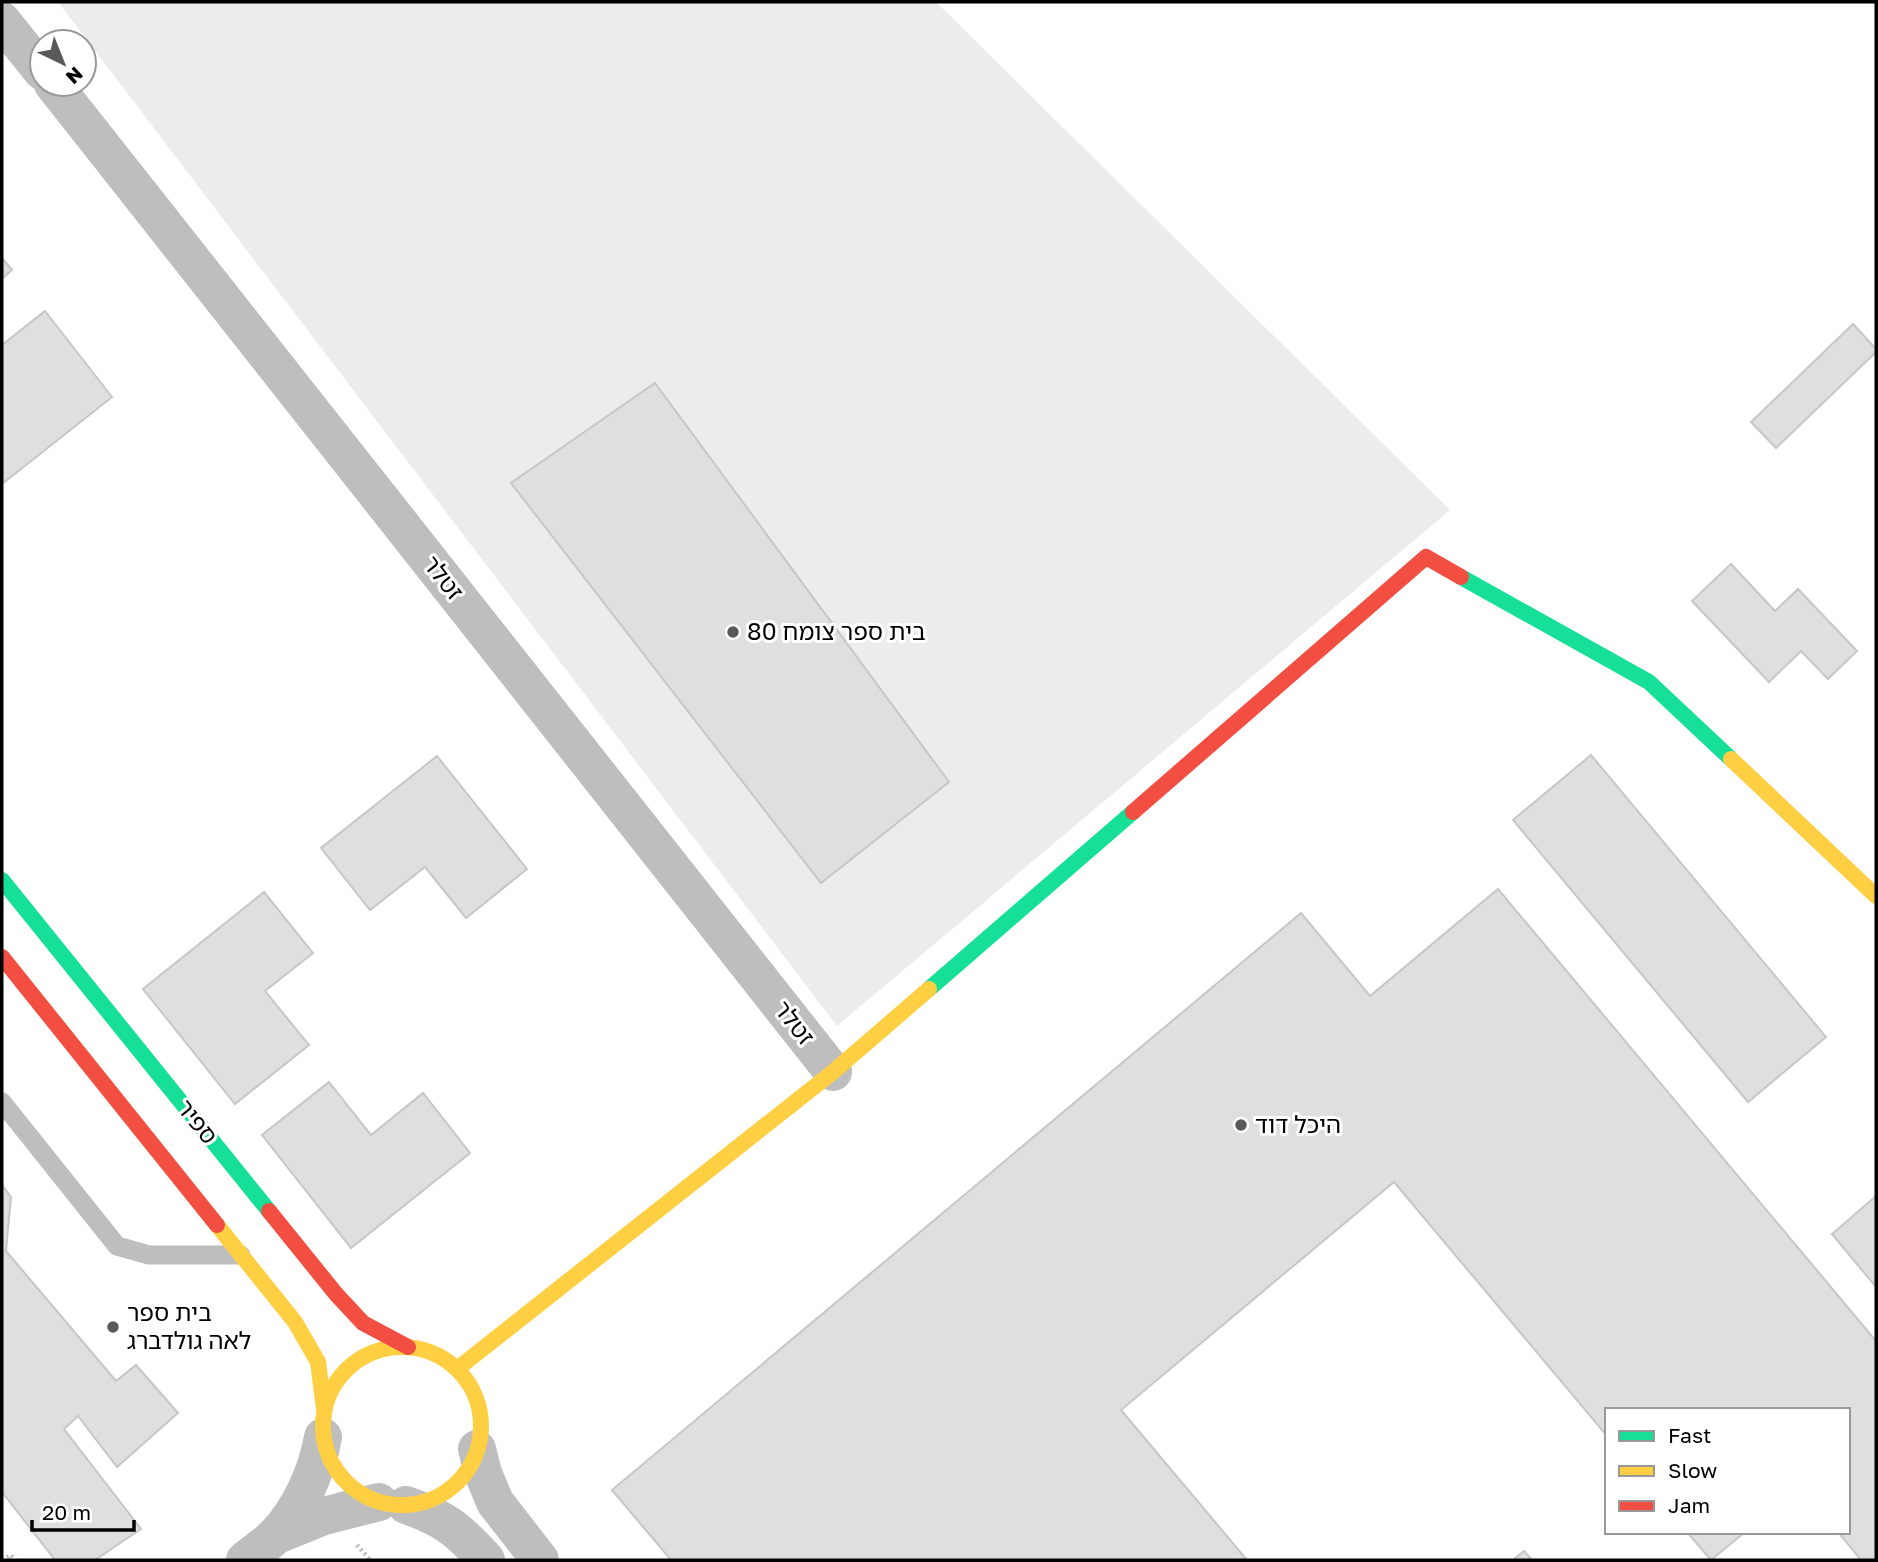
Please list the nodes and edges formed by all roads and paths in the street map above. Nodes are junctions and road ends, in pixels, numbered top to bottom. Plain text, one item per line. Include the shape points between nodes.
1 (2, 21) edge
2 (28, 54) edge
3 (63, 98) edge
4 (2, 880) edge
5 (1876, 896) edge
6 (2, 957) edge
7 (832, 1072) junction
8 (2, 1102) edge
9 (241, 1255) junction
10 (408, 1347) junction
11 (457, 1369) junction
12 (323, 1423) junction
13 (477, 1449) junction
14 (392, 1503) junction
15 (275, 1536) junction
16 (356, 1544) dead end
17 (2, 1560) edge
18 (15, 1560) edge
19 (245, 1560) edge
20 (370, 1560) edge
21 (486, 1560) edge
22 (540, 1560) edge

1 - 2 street
3 - 7 street, זטלר
4 - 10 street, ספיר via 336,1294 363,1323
5 - 7 street via 1649,682 1426,557
6 - 9 street, ספיר
7 - 11 street
8 - 9 lane via 117,1246 149,1255
9 - 12 street, ספיר via 295,1322 318,1362
10 - 11 street via 426,1350
10 - 12 street via 385,1348 346,1370 332,1388
11 - 13 street via 471,1386 478,1406 481,1428
12 - 14 street via 329,1459 341,1478 358,1492
12 - 15 street via 318,1463
13 - 14 street via 467,1471 450,1488 429,1500
13 - 22 street via 495,1502
14 - 15 street via 324,1516
14 - 21 street via 430,1513 457,1529
15 - 19 street
16 - 20 path
17 - 18 path via 10,1555

